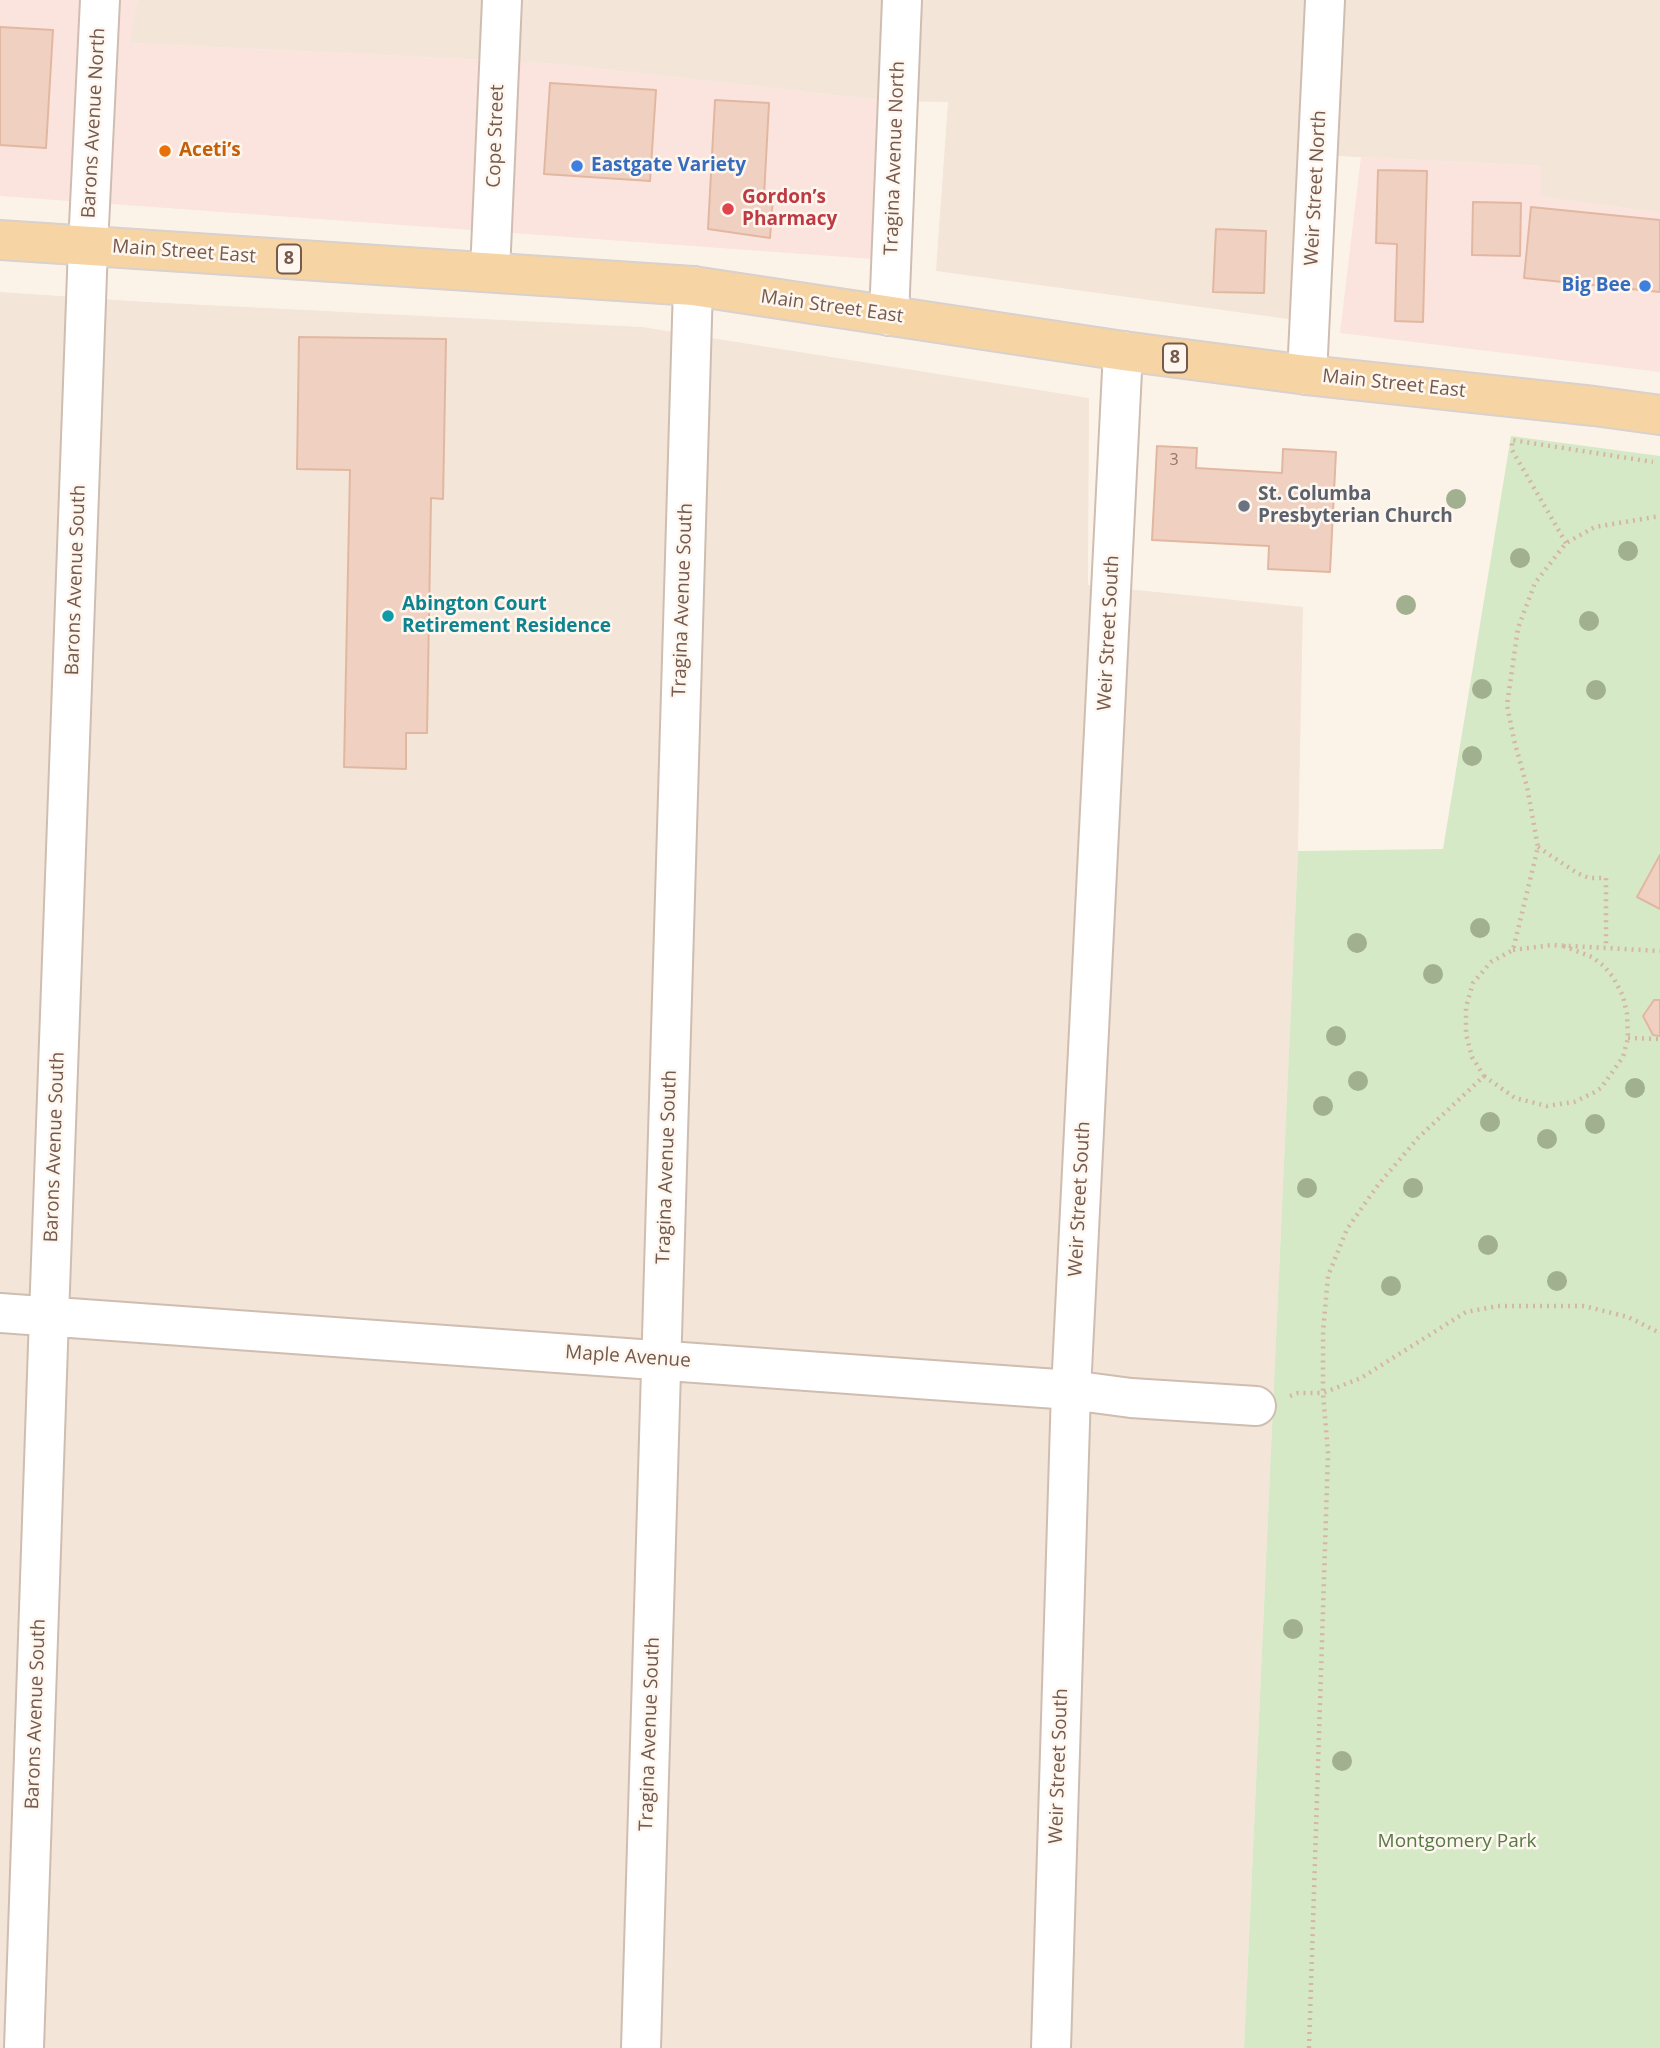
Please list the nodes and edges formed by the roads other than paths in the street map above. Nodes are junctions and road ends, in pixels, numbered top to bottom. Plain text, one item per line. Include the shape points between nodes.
1 (100, 0) edge
2 (502, 0) edge
3 (902, 0) edge
4 (1325, 0) edge
5 (0, 240) edge
6 (88, 246) junction
7 (490, 272) junction
8 (693, 286) junction
9 (889, 316) junction
10 (1123, 351) junction
11 (1307, 375) junction
12 (1660, 415) edge
13 (0, 1313) edge
14 (49, 1316) junction
15 (661, 1360) junction
16 (1071, 1390) junction
17 (1256, 1406) road end
18 (24, 2048) edge
19 (641, 2048) edge
20 (1051, 2048) edge

1 - 6 street, Barons Avenue North
2 - 7 street, Cope Street
3 - 9 street, Tragina Avenue North
4 - 11 street, Weir Street North
5 - 6 main road, Main Street East / 8
6 - 7 main road, Main Street East / 8
6 - 14 street, Barons Avenue South
7 - 8 main road, Main Street East / 8
8 - 9 main road, Main Street East / 8
8 - 15 street, Tragina Avenue South
9 - 10 main road, Main Street East / 8
10 - 11 main road, Main Street East / 8
10 - 16 street, Weir Street South
11 - 12 main road, Main Street East / 8
13 - 14 street, Maple Avenue
14 - 15 street, Maple Avenue
14 - 18 street, Barons Avenue South
15 - 16 street, Maple Avenue
15 - 19 street, Tragina Avenue South
16 - 17 street, Maple Avenue
16 - 20 street, Weir Street South

